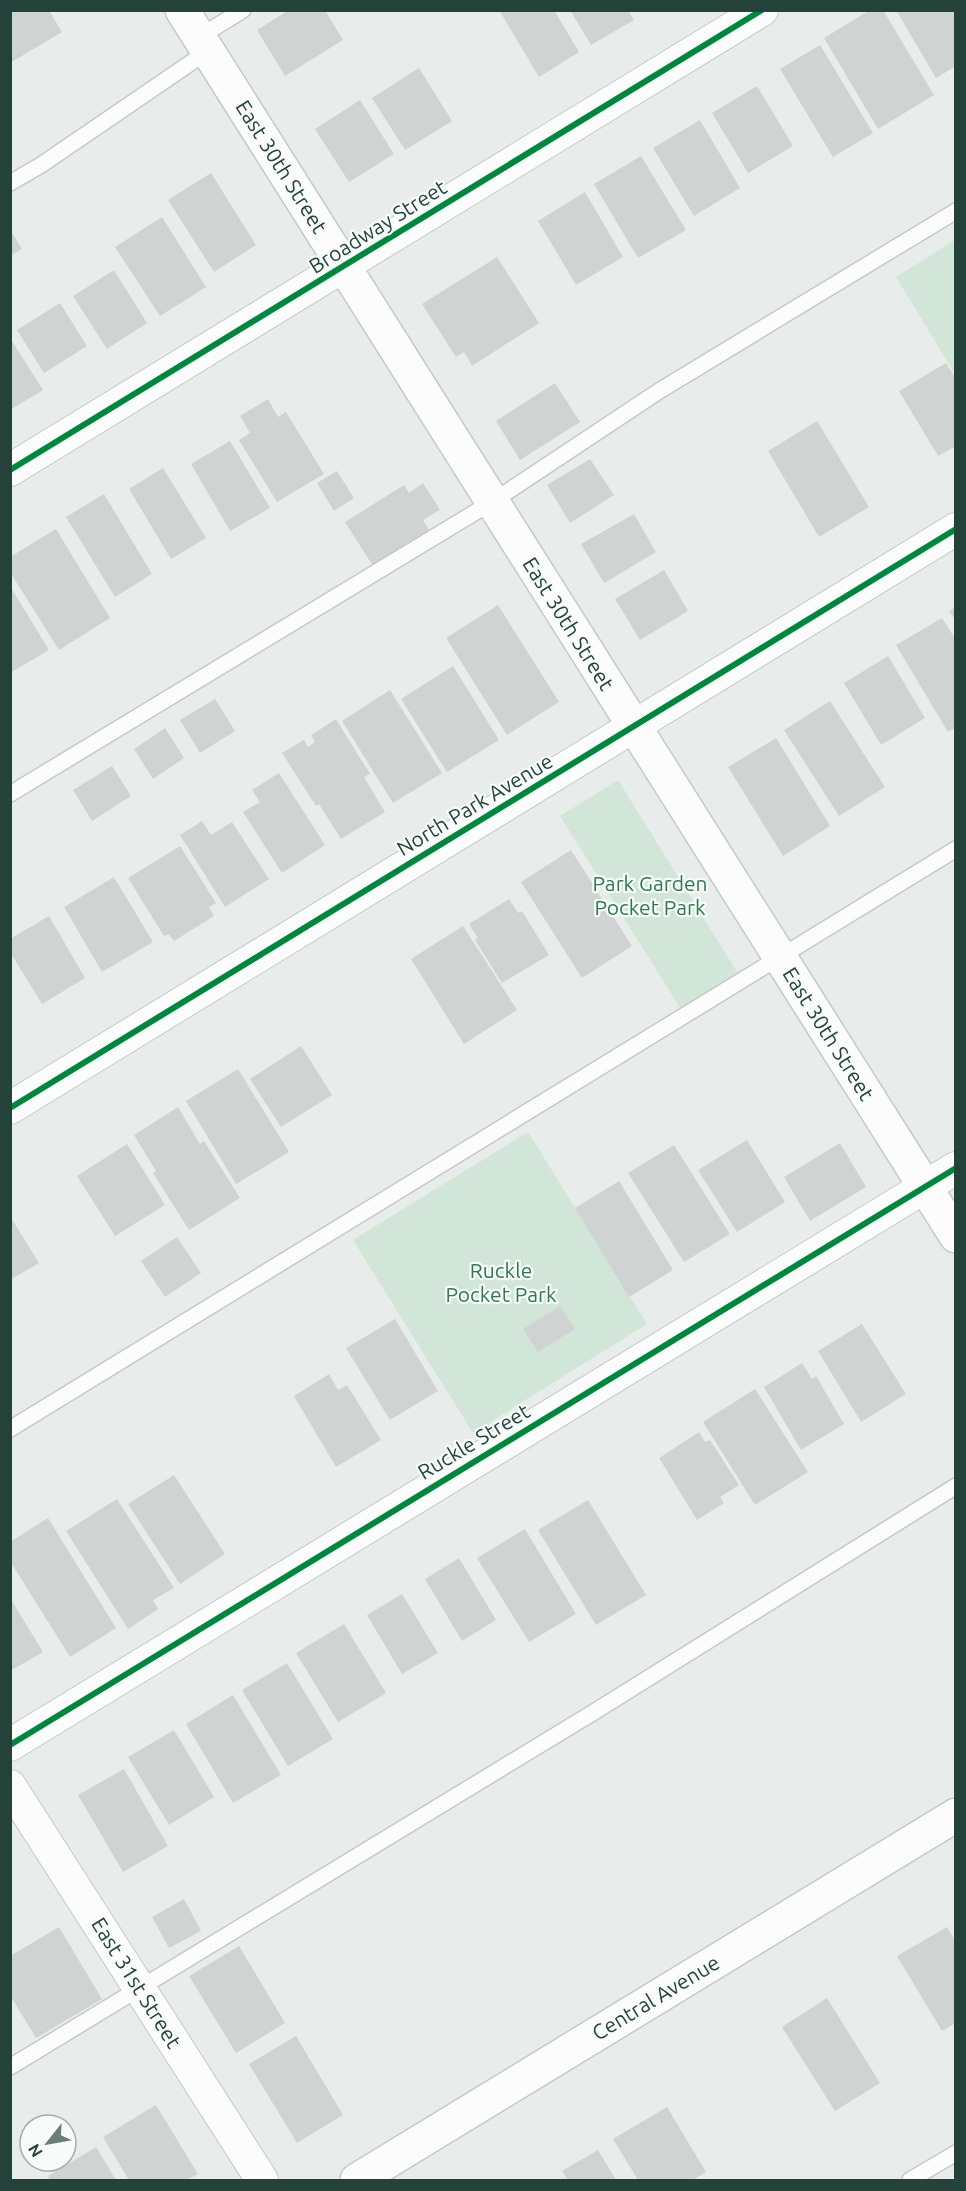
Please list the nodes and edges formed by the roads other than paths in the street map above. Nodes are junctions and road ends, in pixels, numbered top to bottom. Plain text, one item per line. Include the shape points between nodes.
1 (243, 10) edge
2 (762, 10) edge
3 (197, 33) edge
4 (10, 183) edge
5 (956, 211) edge
6 (344, 267) junction
7 (10, 470) edge
8 (492, 502) junction
9 (956, 529) edge
10 (633, 727) junction
11 (10, 794) edge
12 (956, 849) edge
13 (780, 958) junction
14 (10, 1108) edge
15 (956, 1168) edge
16 (925, 1187) junction
17 (956, 1236) edge
18 (10, 1428) edge
19 (956, 1486) edge
20 (10, 1745) edge
21 (10, 1786) edge
22 (956, 1815) edge
23 (140, 1990) junction
24 (10, 2067) edge
25 (956, 2152) edge
26 (261, 2181) edge
27 (357, 2181) edge
28 (910, 2181) edge

1 - 3 lane
2 - 6 street, Broadway Street
3 - 4 lane via 51,158
3 - 6 main road, East 30th Street
5 - 8 lane via 659,391
6 - 7 street, Broadway Street
6 - 8 main road, East 30th Street
8 - 10 main road, East 30th Street
8 - 11 lane
9 - 10 street, North Park Avenue
10 - 13 main road, East 30th Street
10 - 14 street, North Park Avenue
12 - 13 lane
13 - 16 main road, East 30th Street
13 - 18 lane
15 - 16 street, Ruckle Street
16 - 17 main road, East 30th Street
16 - 20 street, Ruckle Street
19 - 23 lane
21 - 23 street, East 31st Street
22 - 27 main road, Central Avenue
23 - 24 lane
23 - 26 street, East 31st Street
25 - 28 lane

